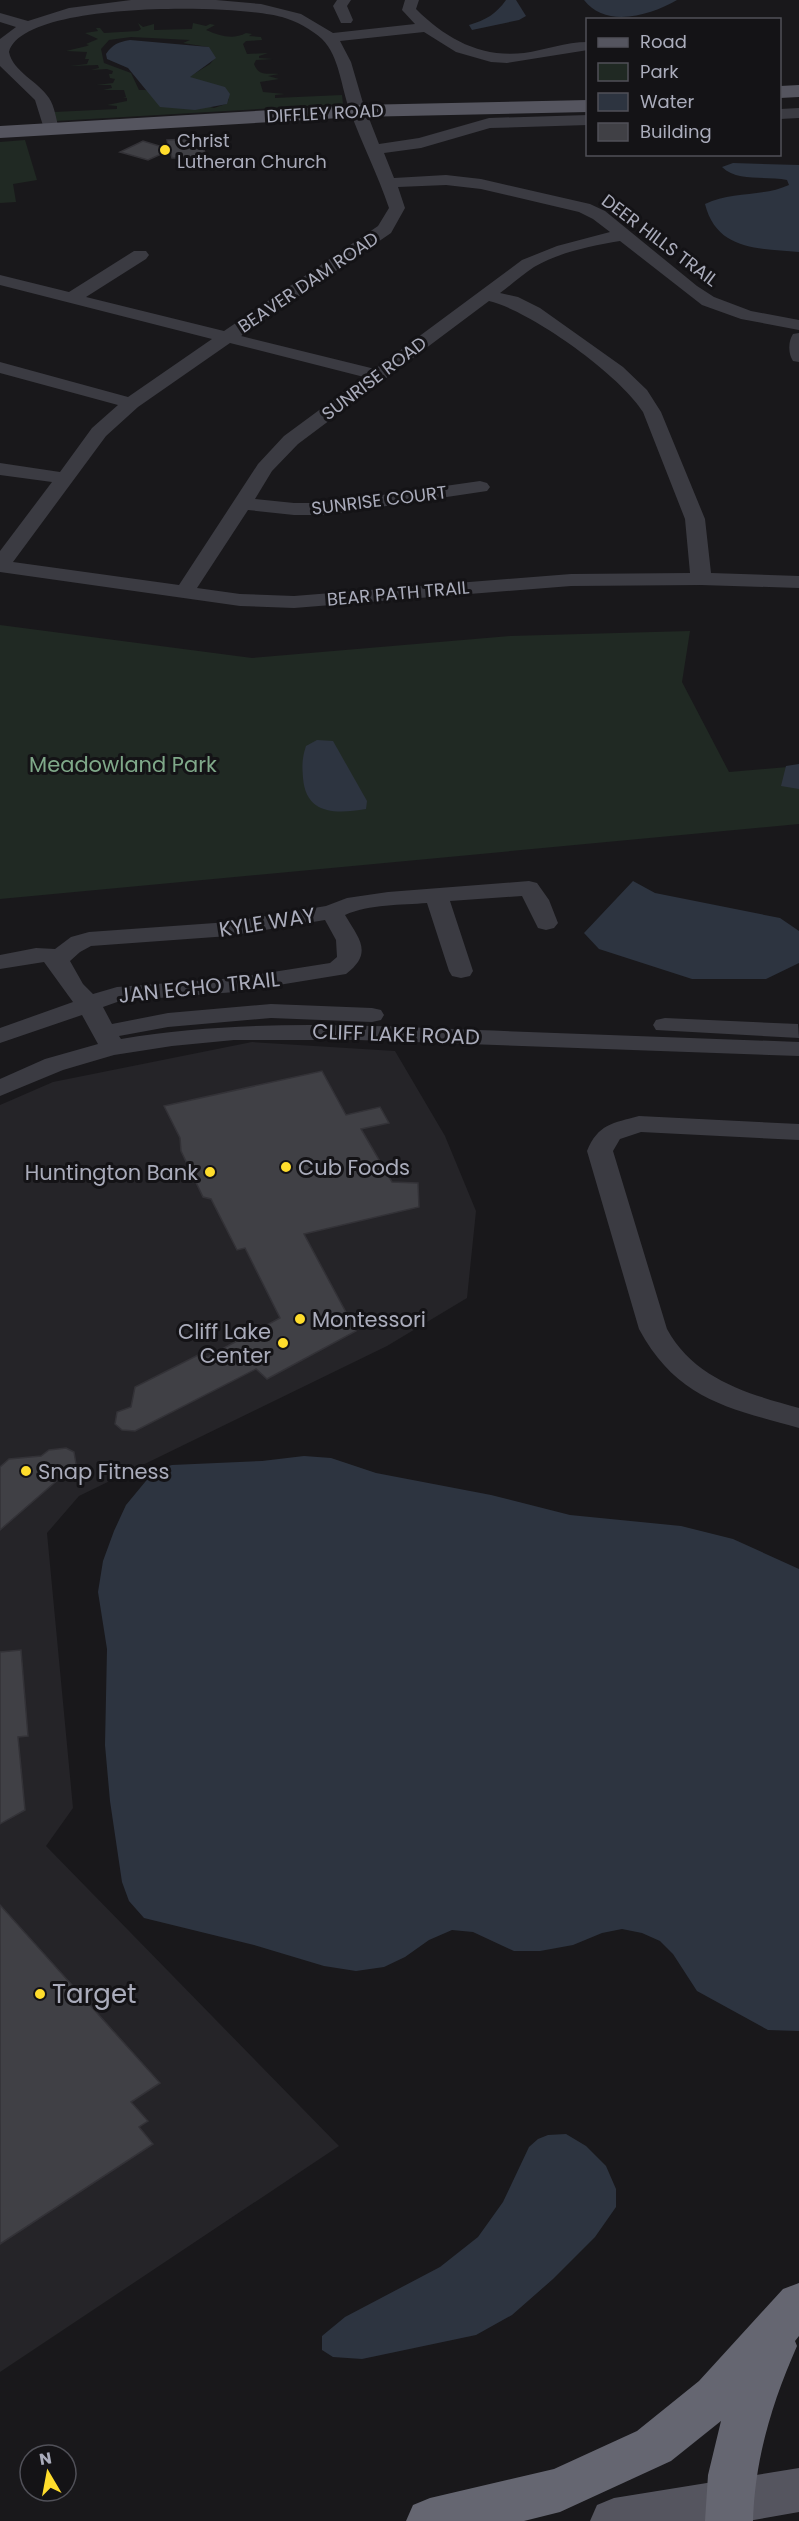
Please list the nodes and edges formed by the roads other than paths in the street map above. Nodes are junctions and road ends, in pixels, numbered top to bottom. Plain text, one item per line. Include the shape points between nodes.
1 (344, 0) edge
2 (412, 0) edge
3 (259, 4) edge
4 (0, 17) edge
5 (346, 20) dead end
6 (29, 26) junction
7 (426, 27) junction
8 (330, 38) junction
9 (586, 45) edge
10 (3, 65) edge
11 (799, 91) edge
12 (781, 92) edge
13 (799, 99) edge
14 (781, 100) edge
15 (586, 104) edge
16 (357, 111) junction
17 (799, 113) edge
18 (781, 114) edge
19 (586, 120) edge
20 (51, 129) junction
21 (0, 132) edge
22 (374, 149) junction
23 (389, 183) junction
24 (623, 235) junction
25 (140, 255) dead end
26 (0, 280) edge
27 (486, 295) junction
28 (72, 298) junction
29 (799, 325) edge
30 (226, 337) junction
31 (799, 338) edge
32 (799, 357) edge
33 (0, 367) edge
34 (376, 375) junction
35 (131, 403) junction
36 (0, 469) edge
37 (64, 478) junction
38 (480, 487) dead end
39 (242, 503) junction
40 (0, 566) edge
41 (701, 579) junction
42 (799, 582) edge
43 (184, 593) junction
44 (437, 896) junction
45 (332, 912) junction
46 (546, 923) dead end
47 (58, 961) junction
48 (0, 962) edge
49 (461, 971) dead end
50 (89, 1005) junction
51 (799, 1031) edge
52 (0, 1036) edge
53 (108, 1040) junction
54 (799, 1049) edge
55 (0, 1067) edge
56 (0, 1088) edge
57 (799, 1132) edge
58 (799, 1418) edge
59 (794, 2309) edge
60 (799, 2490) edge
61 (729, 2512) edge
62 (430, 2521) edge
63 (614, 2521) edge

1 - 5 street via 340,6
2 - 7 street via 409,10
3 - 6 street via 110,4 73,10
3 - 8 street via 308,23
4 - 6 street
6 - 10 street via 4,45
7 - 8 street
7 - 9 street via 447,42 483,57 524,57
8 - 16 street, BEAVER DAM ROAD via 347,72
10 - 20 street via 44,100
11 - 12 main road
13 - 14 main road
15 - 16 main road, DIFFLEY ROAD
16 - 20 main road, DIFFLEY ROAD
16 - 22 street, BEAVER DAM ROAD
17 - 18 street
19 - 22 street via 489,123 422,143
20 - 21 main road, DIFFLEY ROAD
22 - 23 street, BEAVER DAM ROAD
23 - 24 street, DEER HILLS TRAIL via 446,180 481,184 584,208
23 - 30 street, BEAVER DAM ROAD via 397,208 385,229
24 - 27 street, SUNRISE ROAD via 548,254
24 - 29 street, DEER HILLS TRAIL via 708,301 747,315
25 - 28 street
26 - 28 street
27 - 34 street, SUNRISE ROAD
27 - 41 street via 534,312 617,370 641,394 695,519
28 - 30 street
30 - 34 street
30 - 35 street, BEAVER DAM ROAD
31 - 32 street
33 - 35 street
34 - 39 street, SUNRISE ROAD via 291,440 265,468
35 - 37 street, BEAVER DAM ROAD via 99,432
36 - 37 street
37 - 40 street, BEAVER DAM ROAD
38 - 39 street, SUNRISE COURT via 326,509
39 - 43 street, SUNRISE ROAD
40 - 43 street, BEAR PATH TRAIL
41 - 42 street, BEAR PATH TRAIL
41 - 43 street, BEAR PATH TRAIL via 571,580 294,602
44 - 45 street, KYLE WAY via 347,905
44 - 46 street, KYLE WAY via 529,888
44 - 49 street
45 - 47 street, KYLE WAY via 229,929 89,939 69,947
45 - 50 street, JAN ECHO TRAIL via 345,930 351,954 337,969 235,985 117,994
47 - 48 street via 50,955 36,955
47 - 50 street
50 - 52 street, JAN ECHO TRAIL
50 - 53 street
51 - 53 street, CLIFF LAKE ROAD via 271,1011 168,1020
53 - 54 street, CLIFF LAKE ROAD via 258,1031
53 - 55 street, CLIFF LAKE ROAD
53 - 56 street, CLIFF LAKE ROAD
57 - 58 street via 639,1124 611,1133 600,1151 653,1329 664,1351 708,1387
59 - 61 highway via 755,2386 740,2431
59 - 62 highway via 716,2396 654,2446 560,2490
60 - 61 main road
61 - 63 main road

